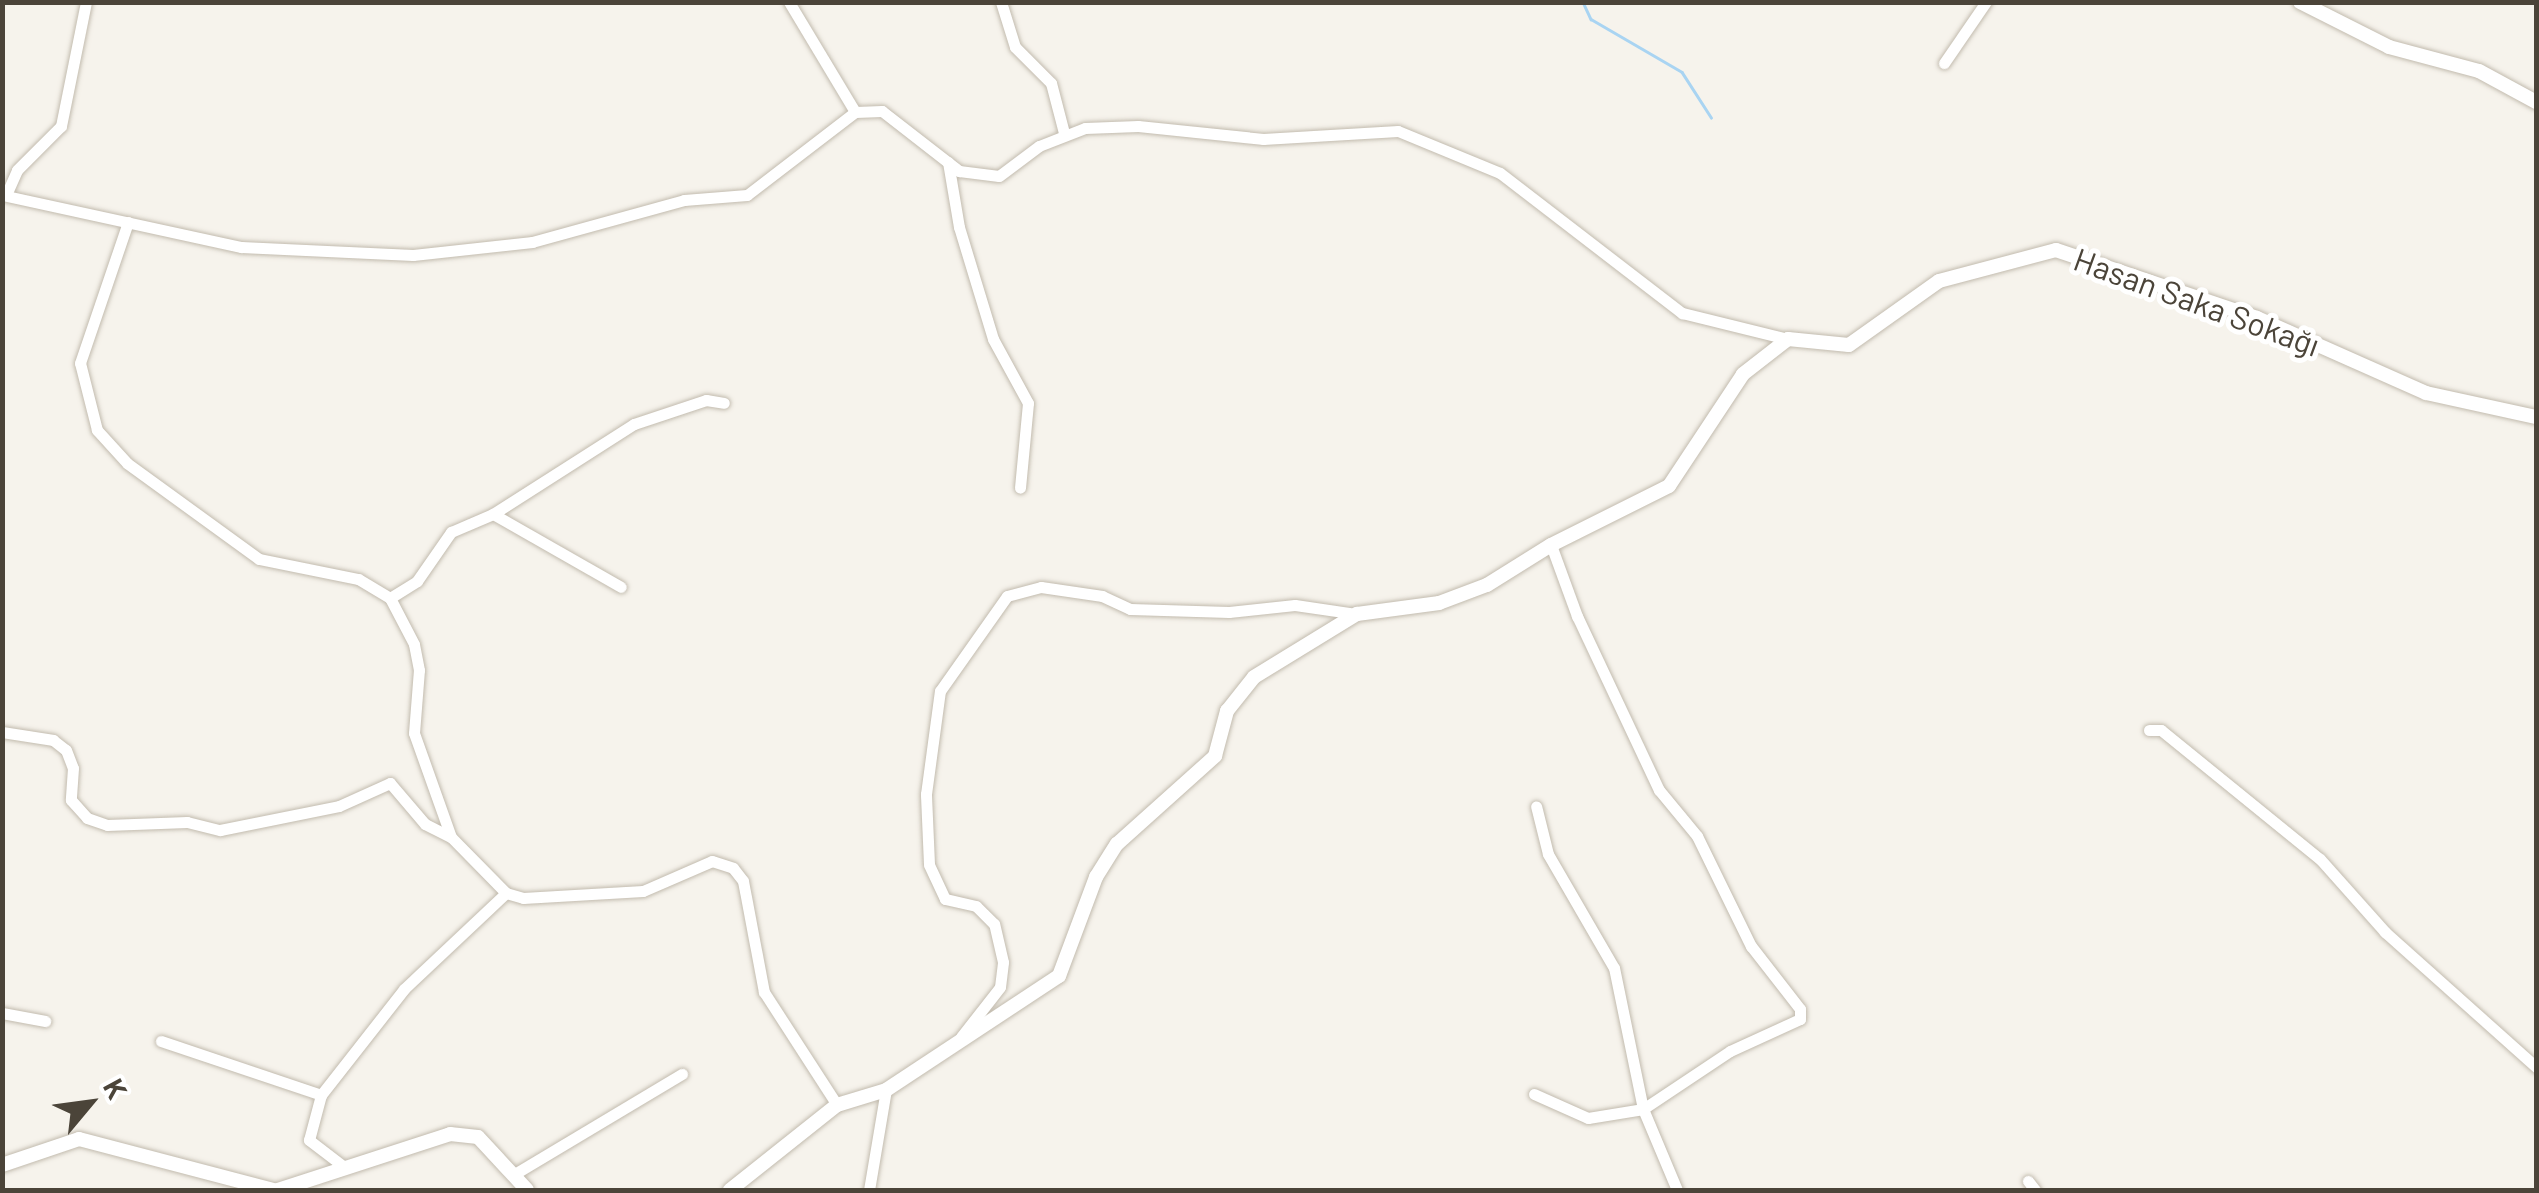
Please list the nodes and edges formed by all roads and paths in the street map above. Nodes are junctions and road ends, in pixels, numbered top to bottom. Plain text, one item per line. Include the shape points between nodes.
1 (86, 2) edge
2 (789, 2) edge
3 (1001, 2) edge
4 (1986, 2) edge
5 (2300, 2) edge
6 (1944, 63) dead end
7 (2536, 102) edge
8 (855, 112) junction
9 (1064, 133) junction
10 (948, 162) junction
11 (4, 195) edge
12 (128, 222) junction
13 (1788, 339) junction
14 (724, 403) dead end
15 (2536, 417) edge
16 (1020, 488) dead end
17 (493, 514) junction
18 (1551, 544) junction
19 (621, 587) dead end
20 (390, 598) junction
21 (1357, 614) junction
22 (2149, 730) dead end
23 (2, 732) edge
24 (1536, 806) dead end
25 (450, 837) junction
26 (506, 894) junction
27 (2, 1013) edge
28 (44, 1021) dead end
29 (959, 1040) junction
30 (161, 1041) dead end
31 (2536, 1066) edge
32 (682, 1074) dead end
33 (886, 1090) junction
34 (321, 1094) junction
35 (1534, 1094) dead end
36 (837, 1104) junction
37 (1644, 1109) junction
38 (2, 1165) edge
39 (343, 1166) junction
40 (513, 1175) junction
41 (276, 1190) edge
42 (527, 1190) edge
43 (730, 1190) edge
44 (870, 1190) edge
45 (1677, 1190) edge

1 - 11 street via 61,126 17,170
2 - 8 street via 807,42
3 - 9 street via 1015,48 1050,83
4 - 6 street
5 - 7 street via 2389,46 2479,71
8 - 10 street via 891,116
8 - 12 street via 747,195 684,200 532,242 413,254 300,252
9 - 10 street via 999,176 971,174
9 - 13 street via 1115,125 1263,140 1388,130 1424,136 1513,182 1682,313
10 - 16 street via 959,228 993,339 1028,403
11 - 12 street
12 - 20 street via 80,364 97,430 127,463 259,560 358,579
13 - 15 street, Hasan Saka Sokağı via 1849,344 1876,332 1939,281 2056,250 2257,318 2426,393
13 - 18 street via 1742,374 1669,486
14 - 17 street via 706,400 634,424
17 - 19 street
17 - 20 street via 451,532 418,580
18 - 21 street via 1488,585 1439,603
18 - 37 street via 1576,616 1659,790 1697,836 1751,946 1800,1008 1800,1019 1730,1051
20 - 25 street via 414,644 414,733
21 - 29 street via 1254,678 1227,711 1216,756 1117,844 1096,877 1059,976
21 - 29 street via 1295,605 1229,612 1130,609 1102,596 1041,586 1008,596 940,691 926,794 929,864 945,899 976,906 994,924 1003,962 1000,987
22 - 31 street via 2160,730 2320,858 2384,932
23 - 25 street via 53,740 66,750 73,768 71,800 87,818 106,825 188,822 220,830 339,806 390,783 424,824
24 - 37 street via 1548,854 1614,968
25 - 26 street
26 - 34 street via 404,990
26 - 36 street via 643,891 712,861 733,868 743,881 764,992
27 - 28 street
29 - 33 street
30 - 34 street
32 - 40 street
33 - 36 street
33 - 44 street
34 - 39 street via 309,1140
35 - 37 street via 1581,1116
36 - 43 street
37 - 45 street
38 - 41 street via 79,1139
39 - 40 street via 450,1134 478,1137
39 - 41 street
40 - 42 street

